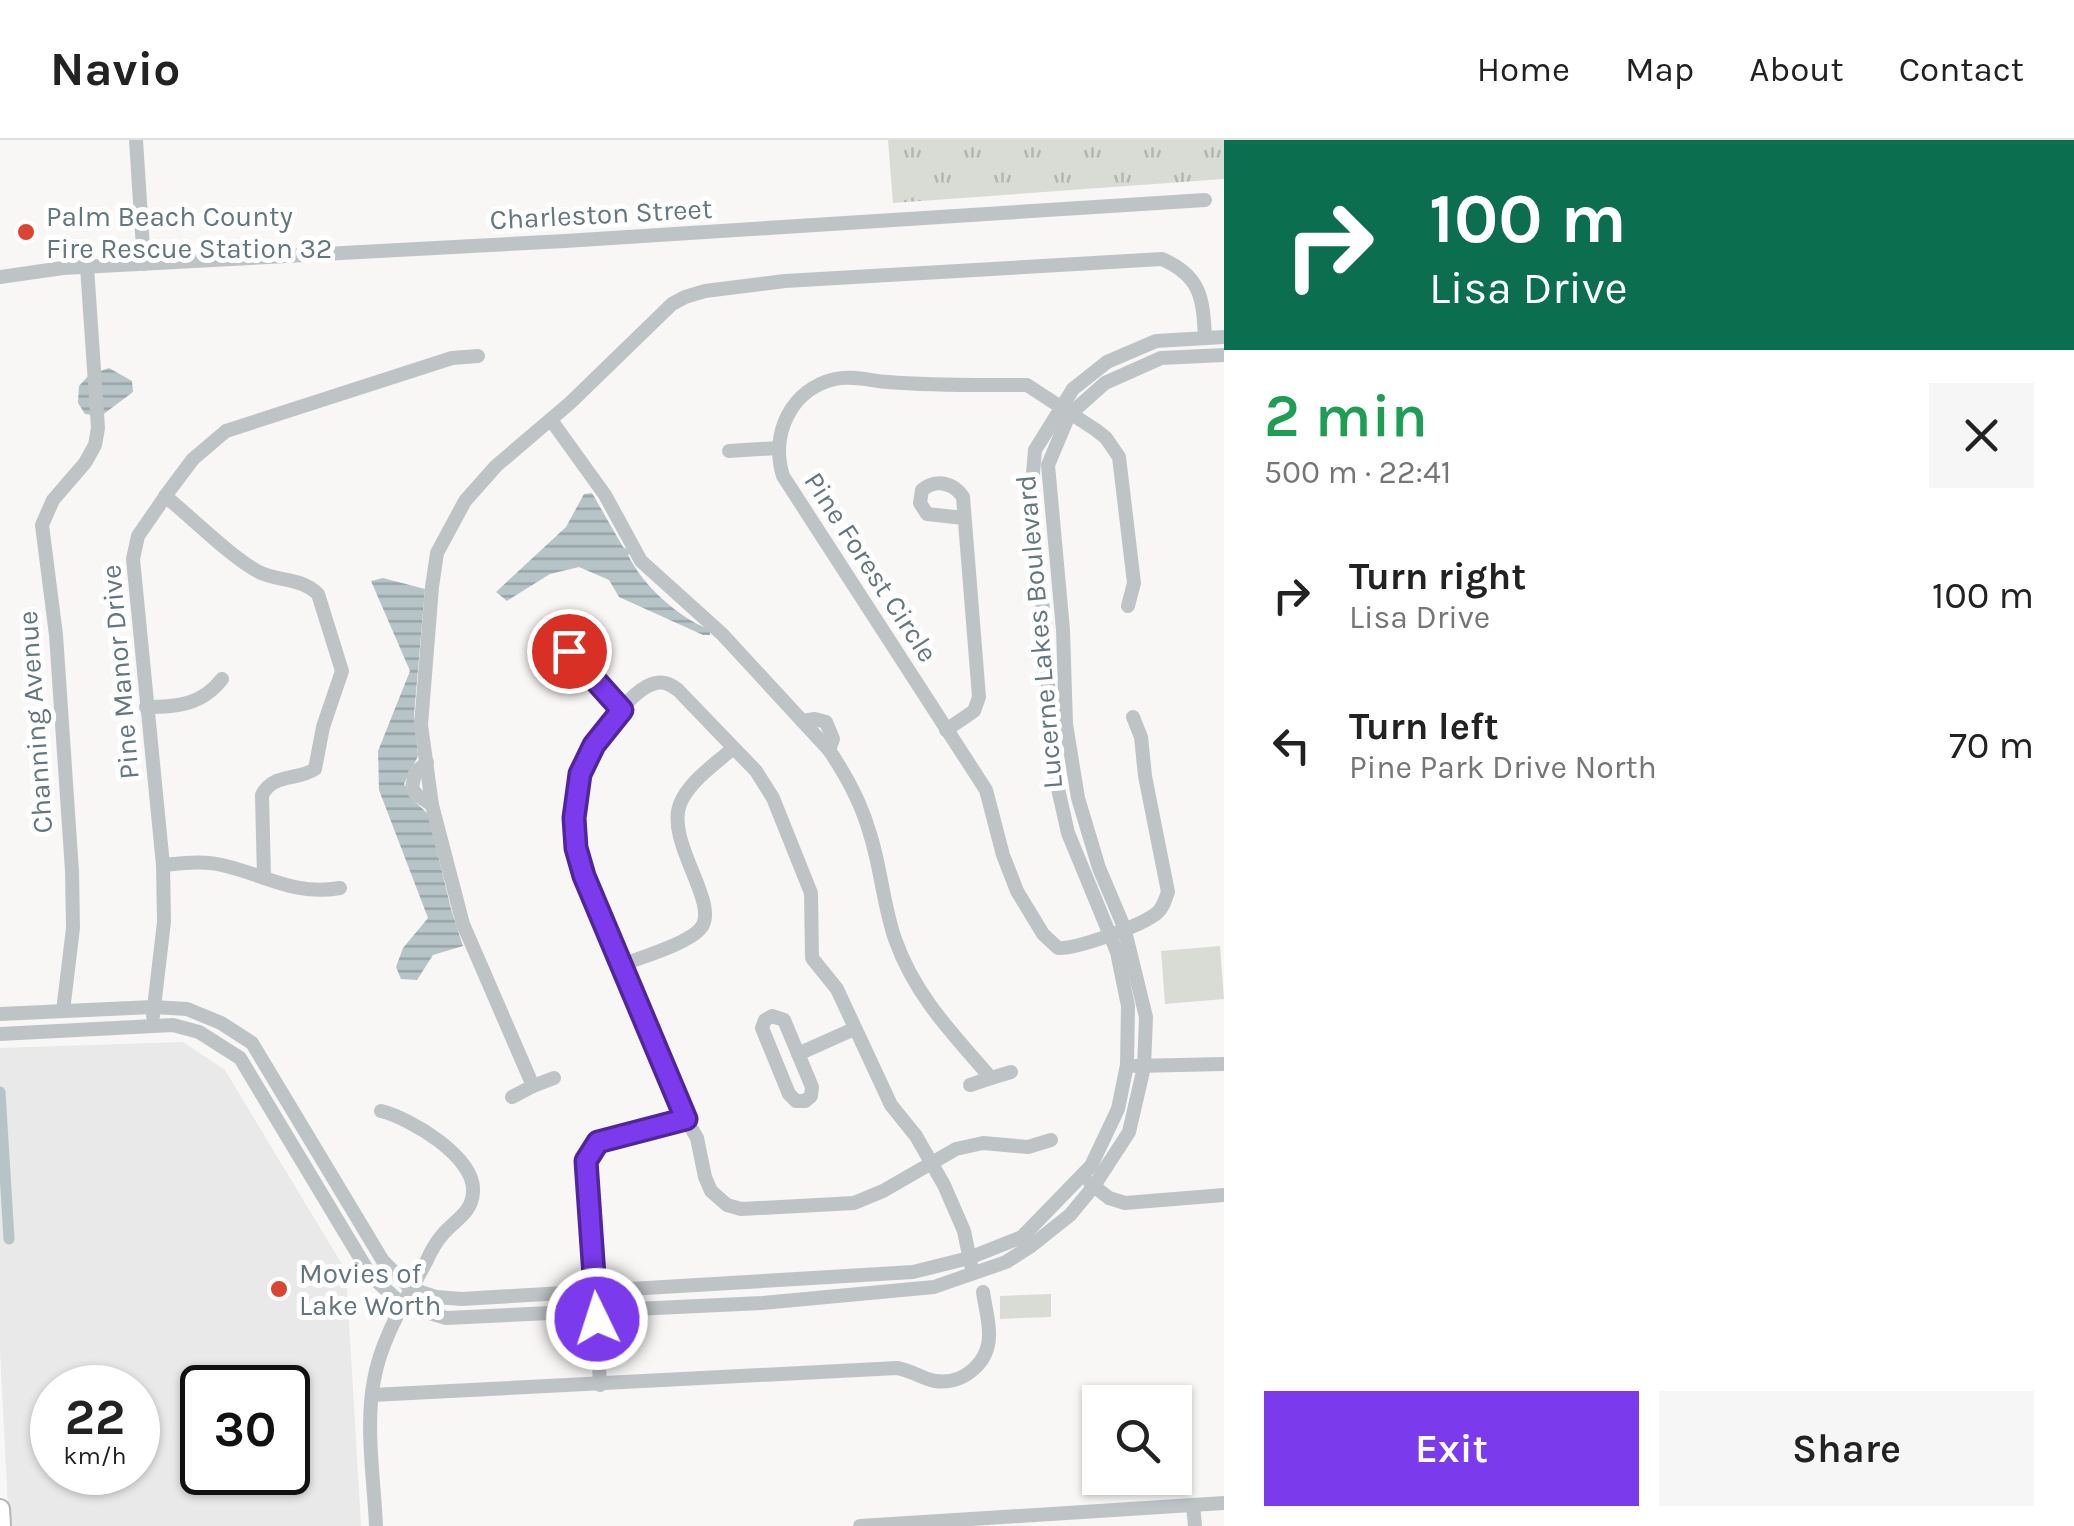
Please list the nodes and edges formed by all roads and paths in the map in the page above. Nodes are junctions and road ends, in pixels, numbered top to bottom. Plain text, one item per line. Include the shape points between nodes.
1 (136, 140) edge
2 (1205, 200) dead end
3 (144, 264) junction
4 (87, 266) junction
5 (0, 277) edge
6 (1224, 337) edge
7 (1206, 338) junction
8 (478, 356) dead end
9 (1224, 356) edge
10 (1064, 411) junction
11 (551, 420) junction
12 (778, 448) junction
13 (729, 450) dead end
14 (165, 496) junction
15 (964, 518) dead end
16 (1128, 606) dead end
17 (569, 651) dead end
18 (222, 679) dead end
19 (146, 707) junction
20 (622, 710) junction
21 (1133, 717) dead end
22 (946, 730) junction
23 (733, 748) junction
24 (162, 865) junction
25 (264, 878) junction
26 (340, 888) dead end
27 (1117, 930) junction
28 (622, 965) junction
29 (154, 1007) junction
30 (63, 1011) junction
31 (0, 1014) edge
32 (152, 1025) junction
33 (854, 1029) junction
34 (0, 1034) edge
35 (798, 1054) junction
36 (1224, 1064) edge
37 (1127, 1065) junction
38 (1144, 1068) junction
39 (1010, 1072) dead end
40 (554, 1078) dead end
41 (990, 1078) junction
42 (970, 1085) dead end
43 (533, 1086) junction
44 (512, 1096) dead end
45 (380, 1111) dead end
46 (686, 1119) junction
47 (1051, 1140) dead end
48 (929, 1163) junction
49 (1088, 1182) junction
50 (1224, 1195) edge
51 (972, 1266) junction
52 (411, 1289) junction
53 (983, 1292) dead end
54 (596, 1293) junction
55 (404, 1305) junction
56 (596, 1309) junction
57 (600, 1385) junction
58 (372, 1396) junction
59 (1224, 1503) edge
60 (1193, 1505) junction
61 (0, 1509) edge
62 (1, 1526) edge
63 (376, 1526) edge
64 (860, 1526) edge
65 (1195, 1526) edge

1 - 3 street
2 - 3 street, Charleston Street
3 - 4 street, Charleston Street
4 - 5 street, Charleston Street
4 - 30 street, Channing Avenue via 98,428 86,463 52,500 42,525 72,872
6 - 7 street
6 - 9 street
7 - 10 street via 1156,341 1107,362 1072,390
7 - 11 street via 1204,306 1193,280 1162,259 705,290 672,304
8 - 14 street, Pine Manor Drive via 452,358 226,430 192,459
9 - 10 street via 1162,358 1104,383
10 - 12 street, Pine Forest Circle via 1027,384 840,378 796,402
10 - 16 street, Pine Forest Circle via 1106,438 1119,457 1134,583
10 - 27 street, Lucerne Lakes Boulevard via 1035,450 1031,496 1052,762 1068,833
11 - 41 street via 606,495 641,561 722,634 830,750 870,834 897,944 933,1014
11 - 43 street via 465,501 438,553 422,725 432,804 463,924
12 - 13 street
12 - 22 street, Pine Forest Circle via 791,490
14 - 19 street, Pine Manor Drive via 138,536 133,559
14 - 25 street via 254,569 312,588 342,663 315,769 264,788
15 - 22 street via 980,697 974,711
17 - 20 street
18 - 19 street via 209,696 190,703
19 - 24 street, Pine Manor Drive
20 - 23 street via 660,682 678,690
20 - 28 street via 580,774 574,818 580,867
21 - 27 street via 1168,892 1160,911
22 - 27 street, Pine Forest Circle via 986,790 1016,892 1050,943 1064,948
23 - 28 street via 690,787 676,818 707,910 703,925
23 - 33 street via 765,784 801,862 813,907 812,958 837,988
24 - 25 street via 222,864
24 - 29 street, Pine Manor Drive via 164,922
25 - 26 street via 320,892
27 - 37 street, Lucerne Lakes Boulevard via 1128,1006
27 - 38 street, Lucerne Lakes Boulevard via 1146,1017
28 - 46 street
29 - 30 street
29 - 32 street, Pine Manor Drive
29 - 52 street via 186,1009 252,1043 382,1261
30 - 31 street
32 - 34 street
32 - 55 street via 199,1032 240,1058 371,1276
33 - 35 street
33 - 48 street via 890,1105
35 - 35 street via 812,1087 805,1101 788,1094 764,1020 784,1020
36 - 38 street
37 - 38 street
37 - 49 street, Lucerne Lakes Boulevard via 1118,1110
38 - 49 street, Lucerne Lakes Boulevard via 1129,1132
39 - 41 street
40 - 43 street
41 - 42 street
43 - 44 street
45 - 52 street via 400,1116 457,1156 473,1181 465,1214 443,1234
46 - 48 street via 698,1138 708,1184 720,1200 741,1209 854,1203
46 - 54 street via 606,1140 588,1154
47 - 48 street via 1028,1147 970,1145
48 - 51 street via 964,1231
49 - 50 street via 1125,1203
49 - 51 street via 1022,1237
51 - 54 street
51 - 56 street via 934,1288
52 - 54 street via 462,1299
52 - 55 street
53 - 57 street via 987,1349 961,1378 945,1382 897,1368
54 - 56 street
55 - 56 street via 446,1318
55 - 58 street via 384,1344
56 - 57 street
57 - 58 street
58 - 63 street
59 - 60 street
60 - 64 street
60 - 65 street
61 - 62 main road

